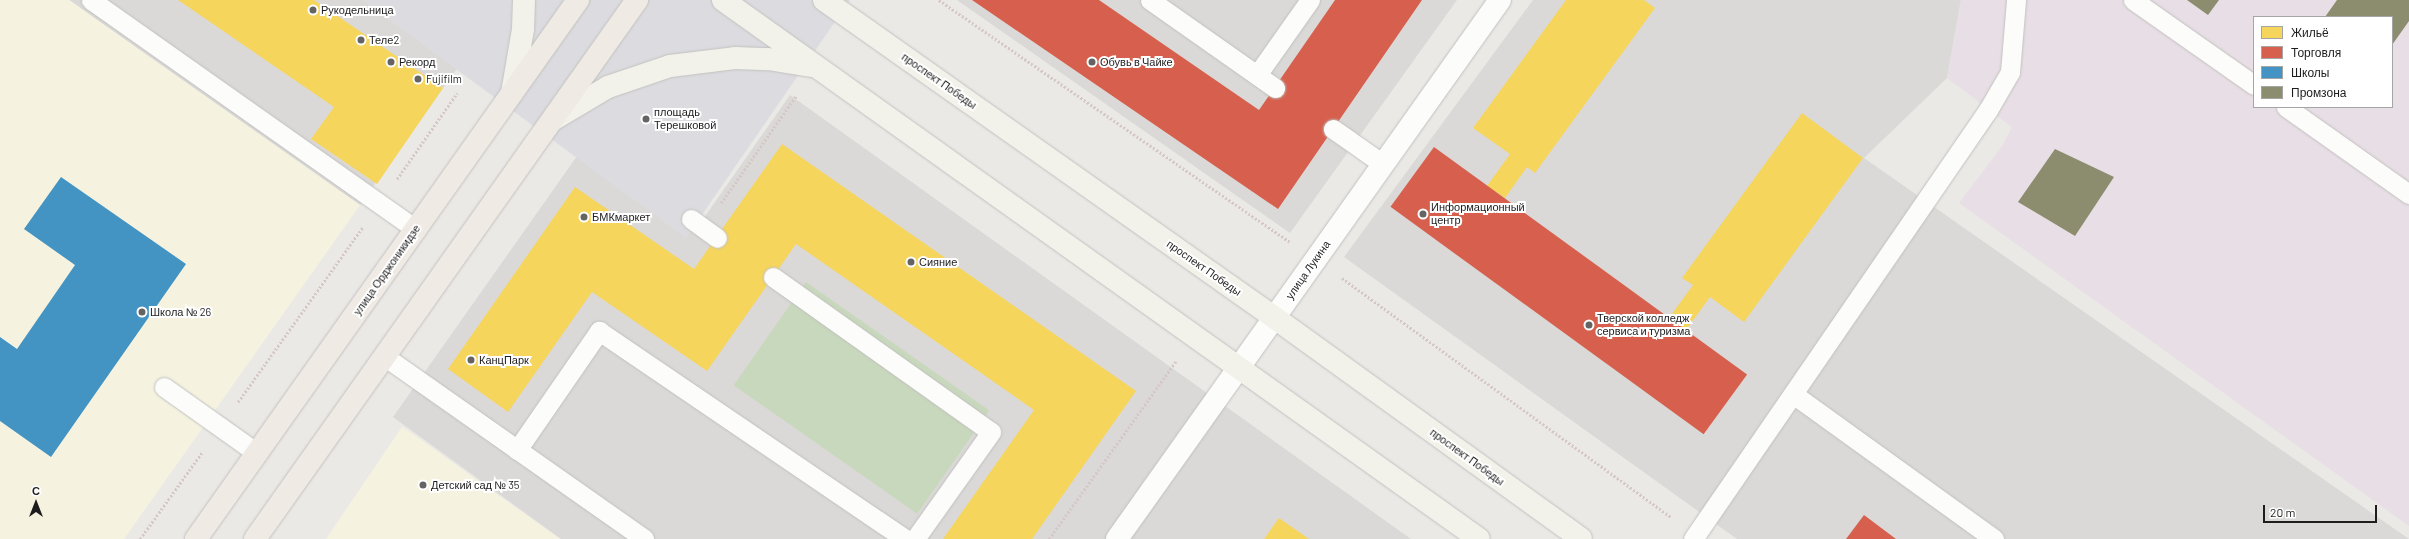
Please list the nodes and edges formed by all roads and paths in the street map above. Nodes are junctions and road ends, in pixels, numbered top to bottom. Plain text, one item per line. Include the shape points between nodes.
1 (91, 0) edge
2 (524, 0) edge
3 (578, 0) edge
4 (637, 0) edge
5 (723, 0) edge
6 (824, 0) edge
7 (840, 0) edge
8 (1150, 0) edge
9 (1310, 0) edge
10 (1500, 0) edge
11 (2016, 0) edge
12 (2133, 0) edge
13 (851, 19) junction
14 (817, 67) junction
15 (1257, 75) junction
16 (2253, 84) edge
17 (1275, 88) dead end
18 (512, 93) junction
19 (457, 94) dead end
20 (2287, 108) edge
21 (552, 120) junction
22 (1333, 129) dead end
23 (1383, 164) junction
24 (2409, 194) edge
25 (380, 203) junction
26 (704, 228) dead end
27 (416, 229) junction
28 (773, 277) dead end
29 (1275, 318) junction
30 (384, 356) junction
31 (1178, 359) dead end
32 (1239, 368) junction
33 (164, 388) dead end
34 (1793, 394) junction
35 (220, 427) junction
36 (517, 450) junction
37 (257, 453) junction
38 (140, 539) edge
39 (196, 539) edge
40 (255, 539) edge
41 (644, 539) edge
42 (905, 539) edge
43 (915, 539) edge
44 (1049, 539) edge
45 (1117, 539) edge
46 (1479, 539) edge
47 (1581, 539) edge
48 (1693, 539) edge
49 (1994, 539) edge

1 - 25 lane
2 - 18 main road via 522,35
3 - 18 main road, улица Орджоникидзе
4 - 21 main road
5 - 14 main road
6 - 13 main road, проспект Победы
7 - 13 main road
8 - 15 lane
9 - 15 lane
10 - 23 street, улица Лукина
11 - 34 lane via 2010,72 1988,110
12 - 16 lane
13 - 29 main road, проспект Победы
14 - 21 main road via 768,59 735,58 670,66 608,86
14 - 26 path
14 - 32 main road
15 - 17 lane
18 - 27 main road, улица Орджоникидзе
19 - 25 path
20 - 24 lane
21 - 30 main road
22 - 23 lane
23 - 29 street, улица Лукина
25 - 27 lane
25 - 35 path
27 - 37 main road, улица Орджоникидзе
28 - 43 lane via 991,432
29 - 32 street, улица Лукина
29 - 47 main road, проспект Победы
30 - 36 lane
30 - 40 main road
31 - 44 path
32 - 45 street, улица Лукина
32 - 46 main road
33 - 35 lane
34 - 48 lane
34 - 49 lane
35 - 37 lane
35 - 38 path
36 - 41 lane
36 - 42 lane via 599,331
37 - 39 main road, улица Орджоникидзе

